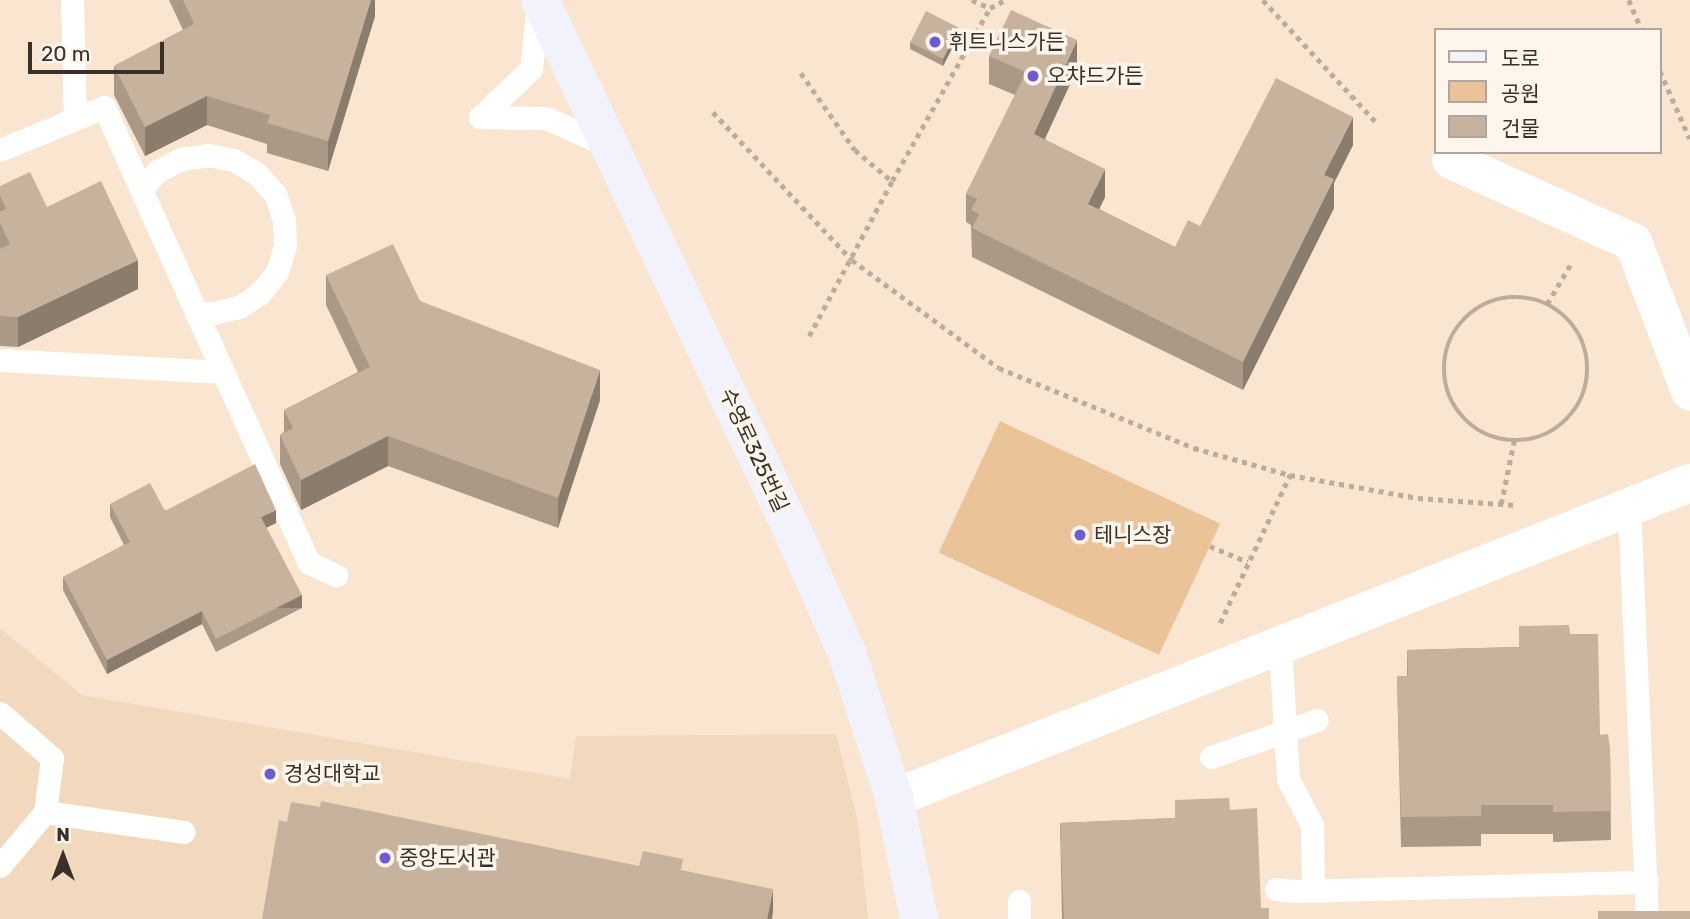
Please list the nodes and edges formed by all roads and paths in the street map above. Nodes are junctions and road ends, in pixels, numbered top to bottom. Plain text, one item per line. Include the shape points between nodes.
1 (72, 0) edge
2 (539, 0) edge
3 (972, 0) edge
4 (1005, 0) edge
5 (1263, 0) edge
6 (1629, 0) edge
7 (990, 8) junction
8 (1641, 28) edge
9 (801, 73) dead end
10 (1662, 76) edge
11 (713, 112) dead end
12 (75, 119) junction
13 (1376, 122) dead end
14 (1690, 139) edge
15 (609, 146) junction
16 (0, 150) edge
17 (1451, 160) dead end
18 (892, 181) junction
19 (141, 189) junction
20 (852, 260) junction
21 (1573, 261) dead end
22 (1547, 304) junction
23 (196, 313) junction
24 (809, 336) dead end
25 (0, 360) edge
26 (223, 372) junction
27 (1689, 385) edge
28 (1514, 441) junction
29 (1290, 475) junction
30 (1690, 483) edge
31 (1501, 505) junction
32 (1526, 505) dead end
33 (1629, 508) junction
34 (1210, 546) dead end
35 (1248, 562) junction
36 (336, 575) dead end
37 (1280, 647) junction
38 (1196, 677) junction
39 (0, 713) edge
40 (1317, 720) dead end
41 (1285, 730) junction
42 (1211, 757) dead end
43 (894, 798) junction
44 (45, 812) junction
45 (184, 832) dead end
46 (0, 866) edge
47 (1647, 882) junction
48 (1276, 889) dead end
49 (1313, 890) junction
50 (919, 919) edge
51 (1647, 919) edge

1 - 12 lane
2 - 15 street, 수영로325번길
2 - 15 lane via 531,69 480,117 546,118
3 - 7 path
4 - 7 path
5 - 13 path
6 - 8 path
7 - 18 path
9 - 18 path via 855,150
10 - 14 path
11 - 20 path
12 - 16 lane
12 - 19 lane via 104,107
15 - 43 street, 수영로325번길 via 847,653
17 - 27 street via 1633,243
18 - 20 path
19 - 23 lane
19 - 23 lane via 158,171 181,159 208,155 234,160 257,174 275,194 284,220 285,246 277,272 260,293 239,307
20 - 24 path
20 - 29 path via 999,368 1194,448
21 - 22 path
22 - 28 path via 1568,318 1582,338 1587,386 1577,409 1560,427 1538,438
22 - 28 path via 1523,297 1500,298 1479,307 1449,342 1444,364 1446,387 1456,409 1471,425
23 - 26 lane
25 - 26 lane
26 - 36 lane via 309,563
28 - 31 path
29 - 31 path via 1418,498
29 - 35 path
30 - 33 street
31 - 32 path
33 - 37 street
33 - 47 lane
34 - 35 path
35 - 38 path
37 - 38 street
37 - 41 lane
38 - 43 street
39 - 44 lane via 52,758
40 - 41 lane
41 - 42 lane
41 - 49 lane via 1287,779 1312,825
43 - 50 street, 수영로325번길
44 - 45 lane
44 - 46 lane
47 - 49 lane
47 - 51 lane
48 - 49 lane

